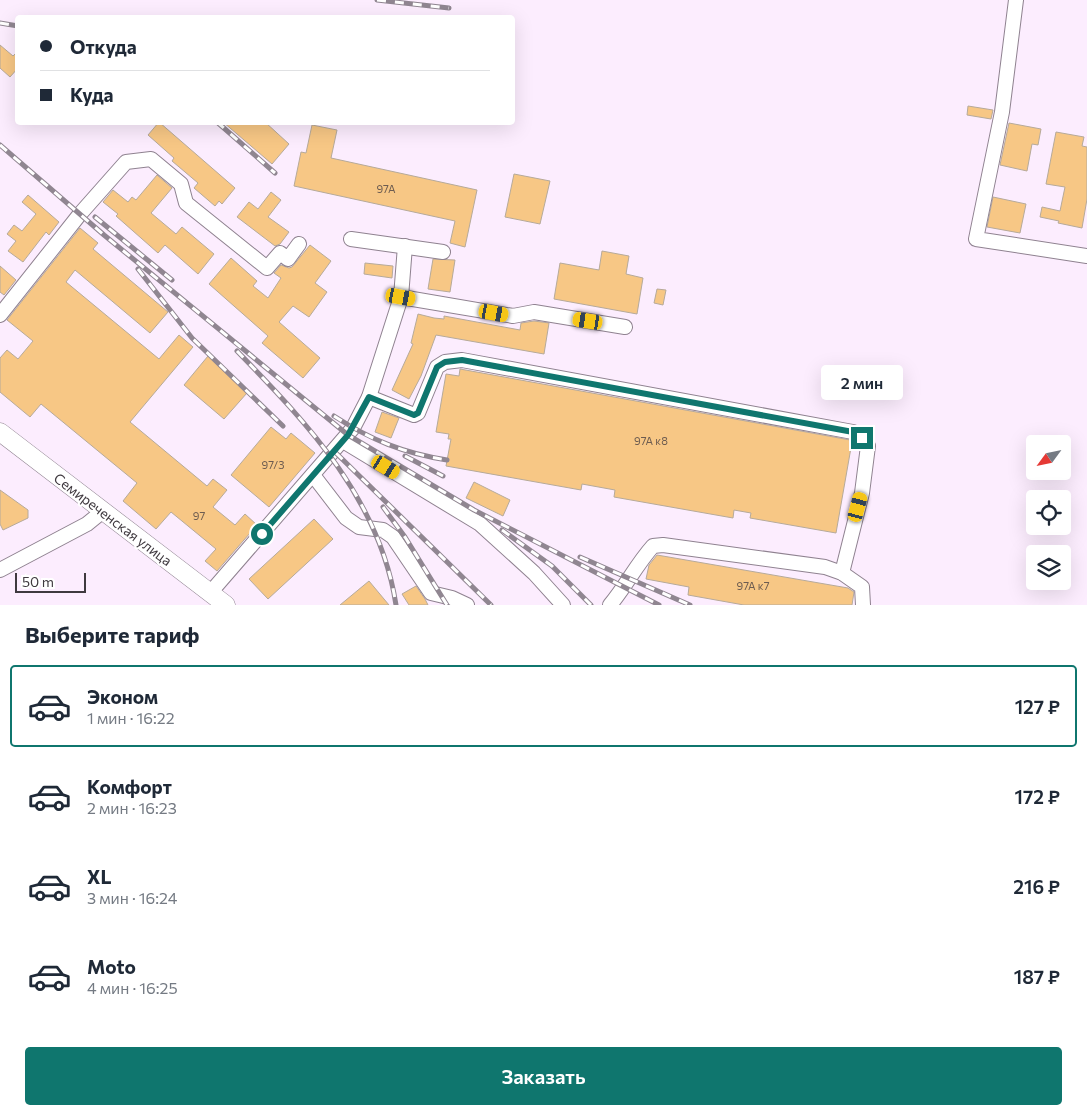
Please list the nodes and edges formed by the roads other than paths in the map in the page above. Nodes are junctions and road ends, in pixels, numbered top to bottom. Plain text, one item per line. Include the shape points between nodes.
1 (1016, 0) edge
2 (351, 239) dead end
3 (299, 244) dead end
4 (405, 246) junction
5 (443, 252) dead end
6 (1087, 256) edge
7 (401, 297) junction
8 (0, 315) edge
9 (625, 327) dead end
10 (369, 397) junction
11 (0, 432) edge
12 (343, 441) junction
13 (313, 475) junction
14 (103, 511) junction
15 (0, 570) edge
16 (842, 572) junction
17 (210, 593) junction
18 (434, 599) edge
19 (226, 605) edge
20 (467, 605) edge
21 (563, 605) edge
22 (610, 605) edge
23 (863, 605) edge

1 - 6 street via 1002,112 976,239
2 - 4 street
3 - 8 street via 288,259 280,253 267,268 186,203 181,184 150,159 126,162
4 - 5 street
4 - 7 street
7 - 9 street via 513,316 534,312
7 - 10 street
10 - 12 street
10 - 16 street via 414,415 418,413 437,367 445,362 462,360 853,432 868,446 862,493
11 - 14 main road, Семиреченская улица
12 - 13 street
12 - 21 street via 480,524 534,573
13 - 17 street
13 - 18 street via 346,518 359,527 383,530 393,537
14 - 15 street via 87,524
14 - 17 main road, Семиреченская улица
16 - 22 street via 825,567 652,546
16 - 23 street via 862,587
17 - 19 main road, Семиреченская улица
18 - 20 street via 452,598

